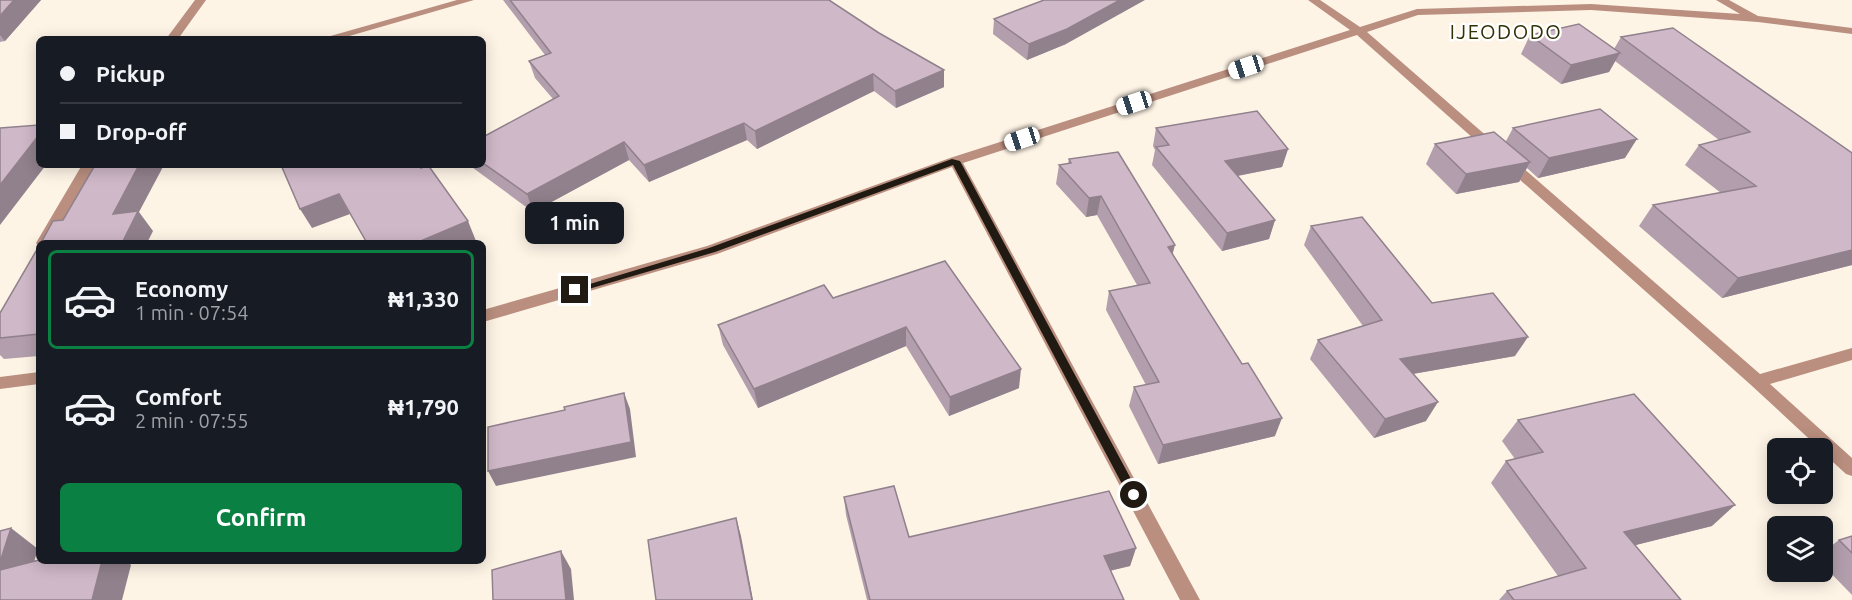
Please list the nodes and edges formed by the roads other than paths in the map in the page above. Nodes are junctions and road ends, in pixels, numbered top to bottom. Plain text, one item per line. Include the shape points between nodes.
1 (201, 0) edge
2 (469, 0) edge
3 (1313, 0) edge
4 (1443, 0) edge
5 (1721, 0) edge
6 (1417, 12) junction
7 (1758, 19) junction
8 (1358, 30) junction
9 (1852, 31) edge
10 (174, 36) edge
11 (337, 36) edge
12 (955, 161) junction
13 (87, 168) edge
14 (45, 240) edge
15 (486, 315) edge
16 (1852, 354) edge
17 (36, 378) edge
18 (1757, 381) junction
19 (0, 383) edge
20 (1852, 469) edge
21 (1190, 600) edge

1 - 10 street
2 - 11 street
3 - 8 street
4 - 6 street
5 - 7 street
6 - 7 street via 1591,7
6 - 8 street
7 - 9 street
8 - 12 street
8 - 18 street
12 - 15 street via 712,250
12 - 21 street
13 - 14 street
16 - 18 street
17 - 19 street
18 - 20 street

